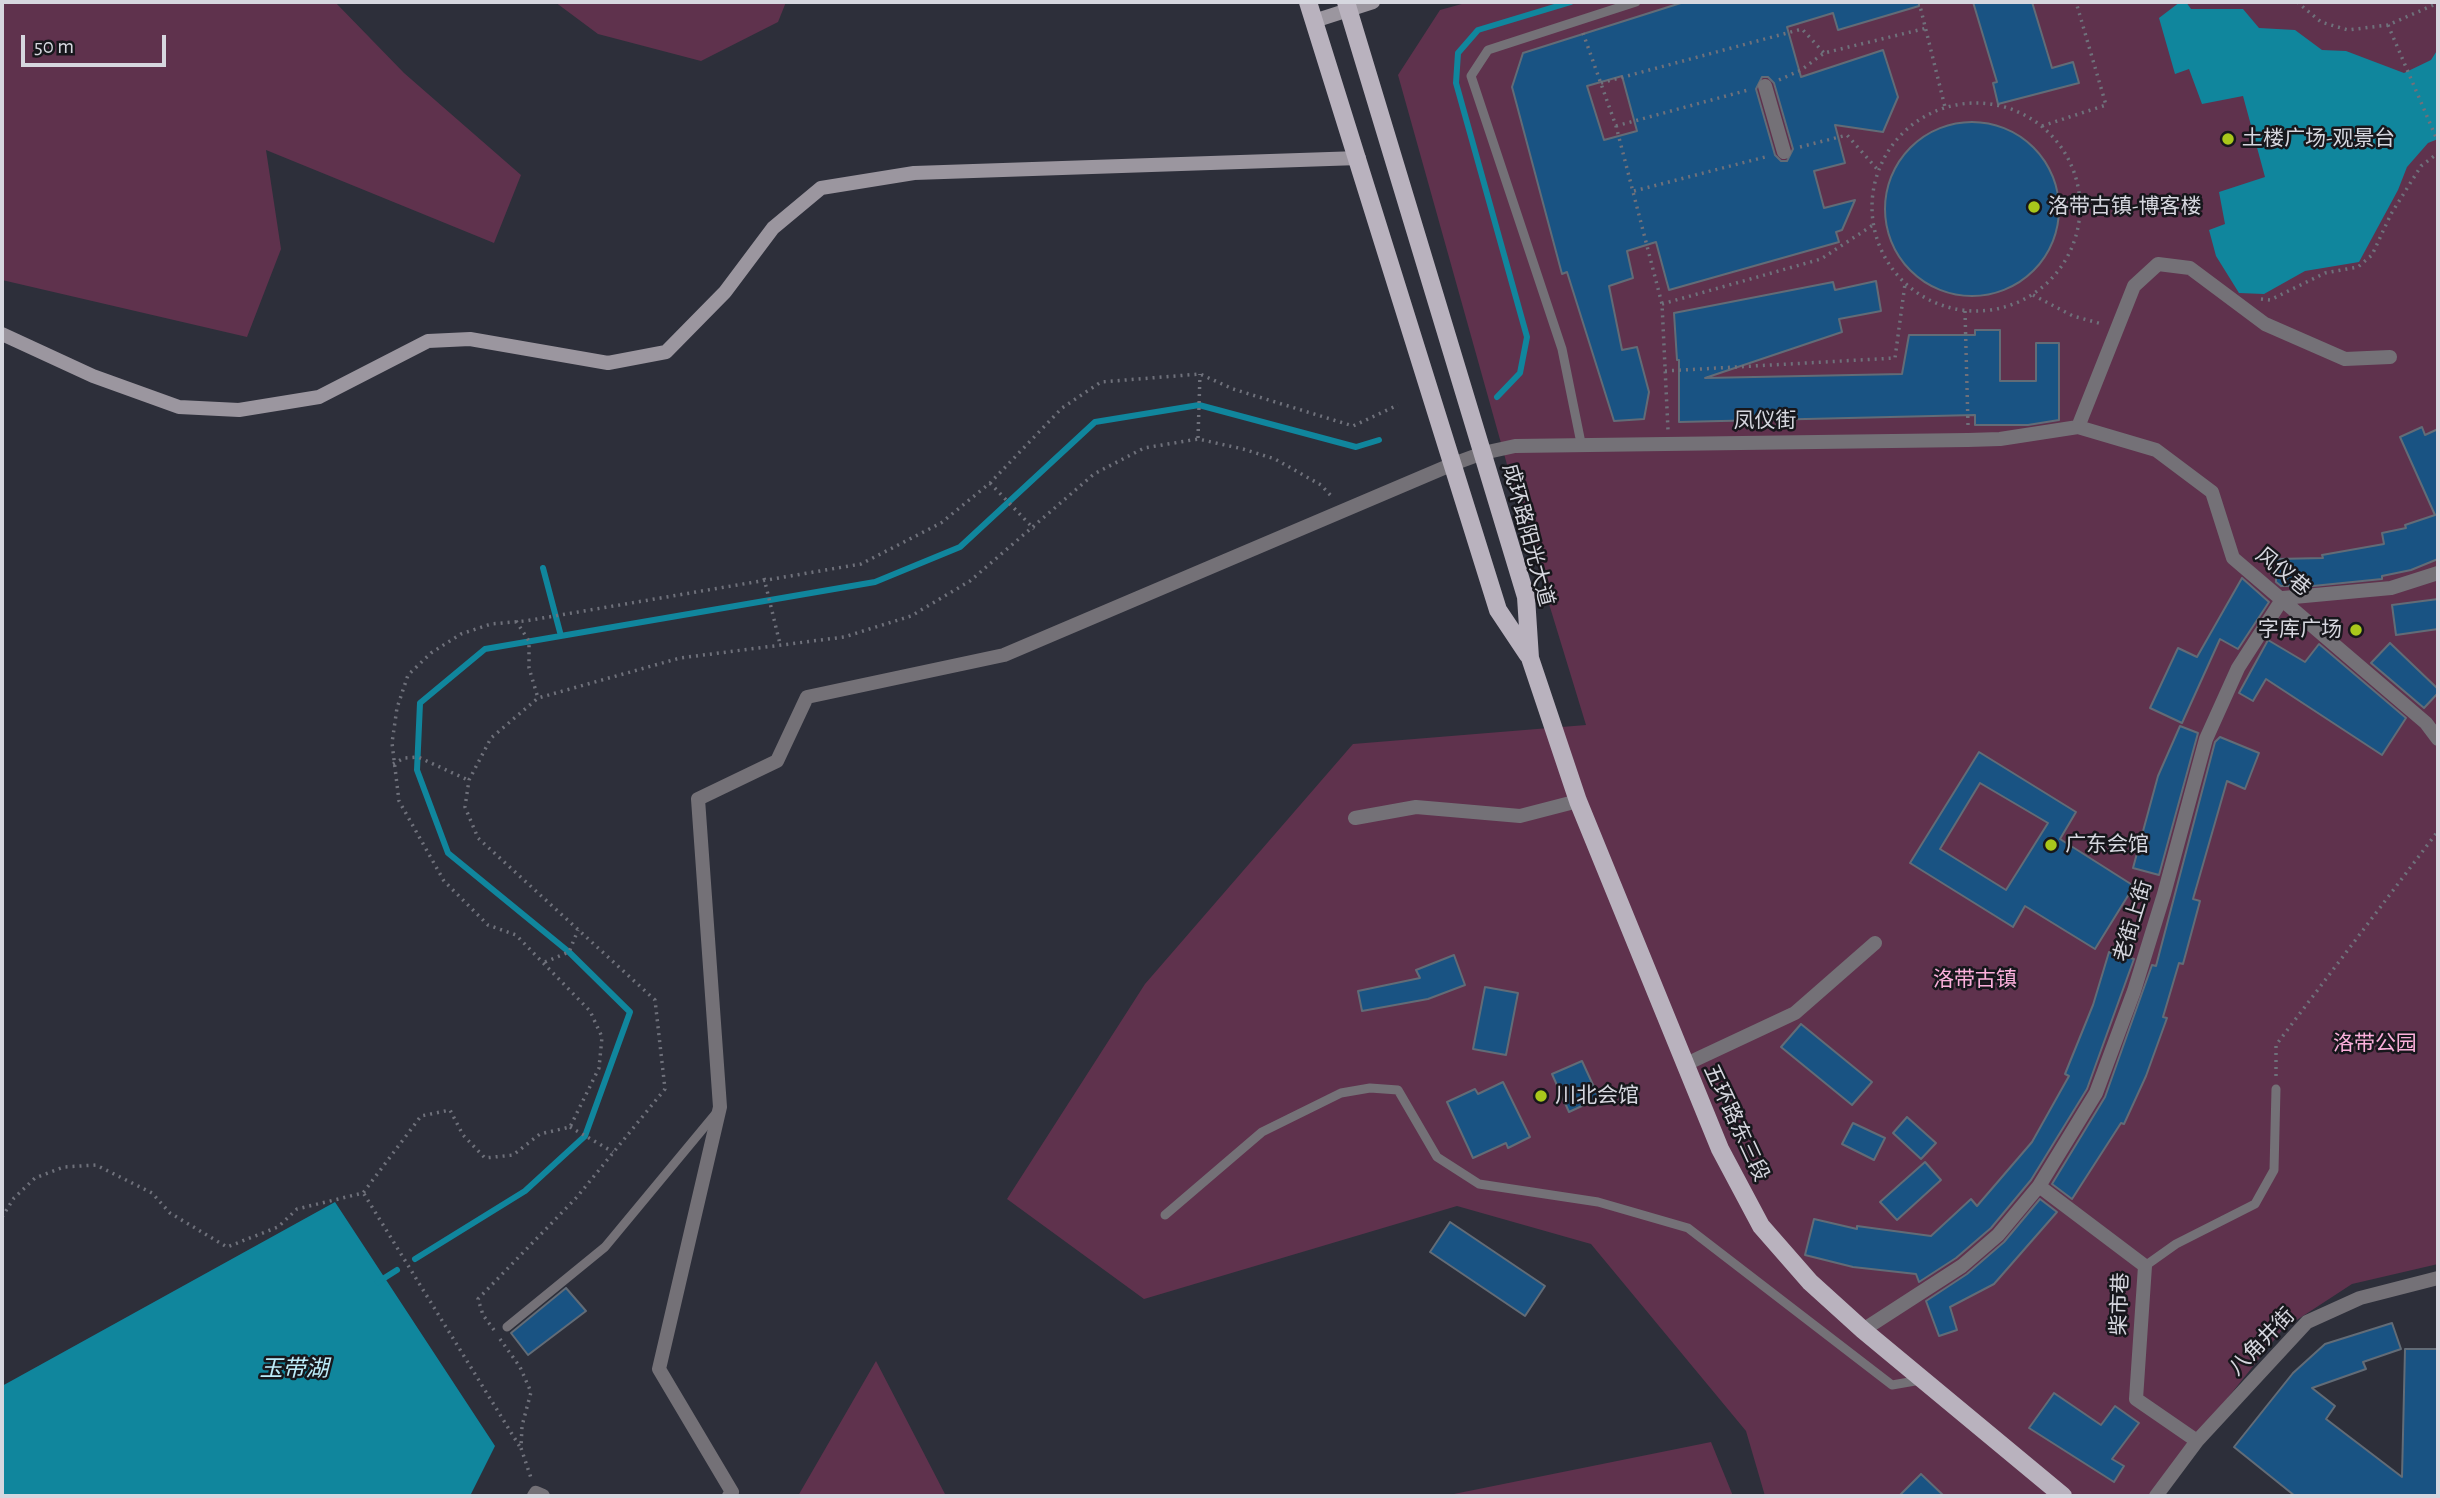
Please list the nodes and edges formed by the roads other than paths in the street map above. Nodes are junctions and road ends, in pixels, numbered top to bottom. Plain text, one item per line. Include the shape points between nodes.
1 (1308, 2) edge
2 (1373, 2) edge
3 (1636, 2) edge
4 (1347, 6) edge
5 (1314, 20) junction
6 (1765, 86) dead end
7 (1784, 152) road end
8 (1359, 158) junction
9 (2, 334) edge
10 (2390, 357) dead end
11 (2078, 427) junction
12 (1581, 443) junction
13 (1483, 453) junction
14 (1453, 464) junction
15 (2438, 573) edge
16 (2283, 598) junction
17 (1530, 657) junction
18 (2438, 738) edge
19 (1578, 801) junction
20 (1355, 818) dead end
21 (1875, 943) dead end
22 (1684, 1065) junction
23 (2276, 1089) road end
24 (720, 1107) junction
25 (2039, 1186) junction
26 (1164, 1214) dead end
27 (2145, 1266) junction
28 (2438, 1278) edge
29 (507, 1327) dead end
30 (1863, 1330) junction
31 (1923, 1380) junction
32 (2197, 1441) junction
33 (729, 1496) edge
34 (2063, 1496) edge
35 (2156, 1496) edge

1 - 5 main road, 成环路阳光大道
2 - 4 street
3 - 12 lane via 1488,50 1471,76 1562,349
4 - 5 street
4 - 13 main road, 成环路阳光大道
5 - 8 main road, 成环路阳光大道
6 - 7 street
8 - 9 street via 914,173 821,188 773,228 725,292 666,352 608,363 470,339 428,341 319,397 227,410 179,407 93,376
8 - 14 main road, 成环路阳光大道
10 - 11 street via 2345,359 2265,324 2190,268 2158,264 2134,286
11 - 12 street, 凤仪街 via 2000,439
11 - 16 street, 风仪巷 via 2156,450 2212,492 2233,558
12 - 13 street, 凤仪街 via 1515,446
13 - 14 street, 凤仪街
13 - 17 main road, 成环路阳光大道 via 1526,597
14 - 17 main road, 成环路阳光大道 via 1498,610
14 - 24 street, 凤仪街 via 1004,655 807,697 777,761 698,799
15 - 16 street via 2391,588
16 - 18 street, 风仪巷
16 - 25 street, 老街上街 via 2238,668 2206,739 2134,991 2096,1093
17 - 19 main road, 五环路东三段
19 - 20 street via 1520,817 1416,807
19 - 22 main road, 五环路东三段
21 - 22 street via 1795,1013
22 - 30 main road, 五环路东三段 via 1720,1149 1761,1226 1810,1282
23 - 27 lane via 2274,1170 2255,1204 2176,1244
24 - 29 lane via 605,1247
24 - 33 street via 659,1369 732,1492
25 - 27 street, 柴市巷
25 - 30 street, 老街上街 via 1998,1235 1962,1266
26 - 31 lane via 1262,1132 1341,1093 1398,1090 1437,1157 1479,1184 1598,1202 1688,1228 1892,1385
27 - 32 street, 柴市巷 via 2136,1399
28 - 32 street, 八角井街 via 2360,1298 2307,1322
30 - 31 main road, 五环路东三段
31 - 34 main road, 五环路东三段
32 - 35 street, 八角井街

